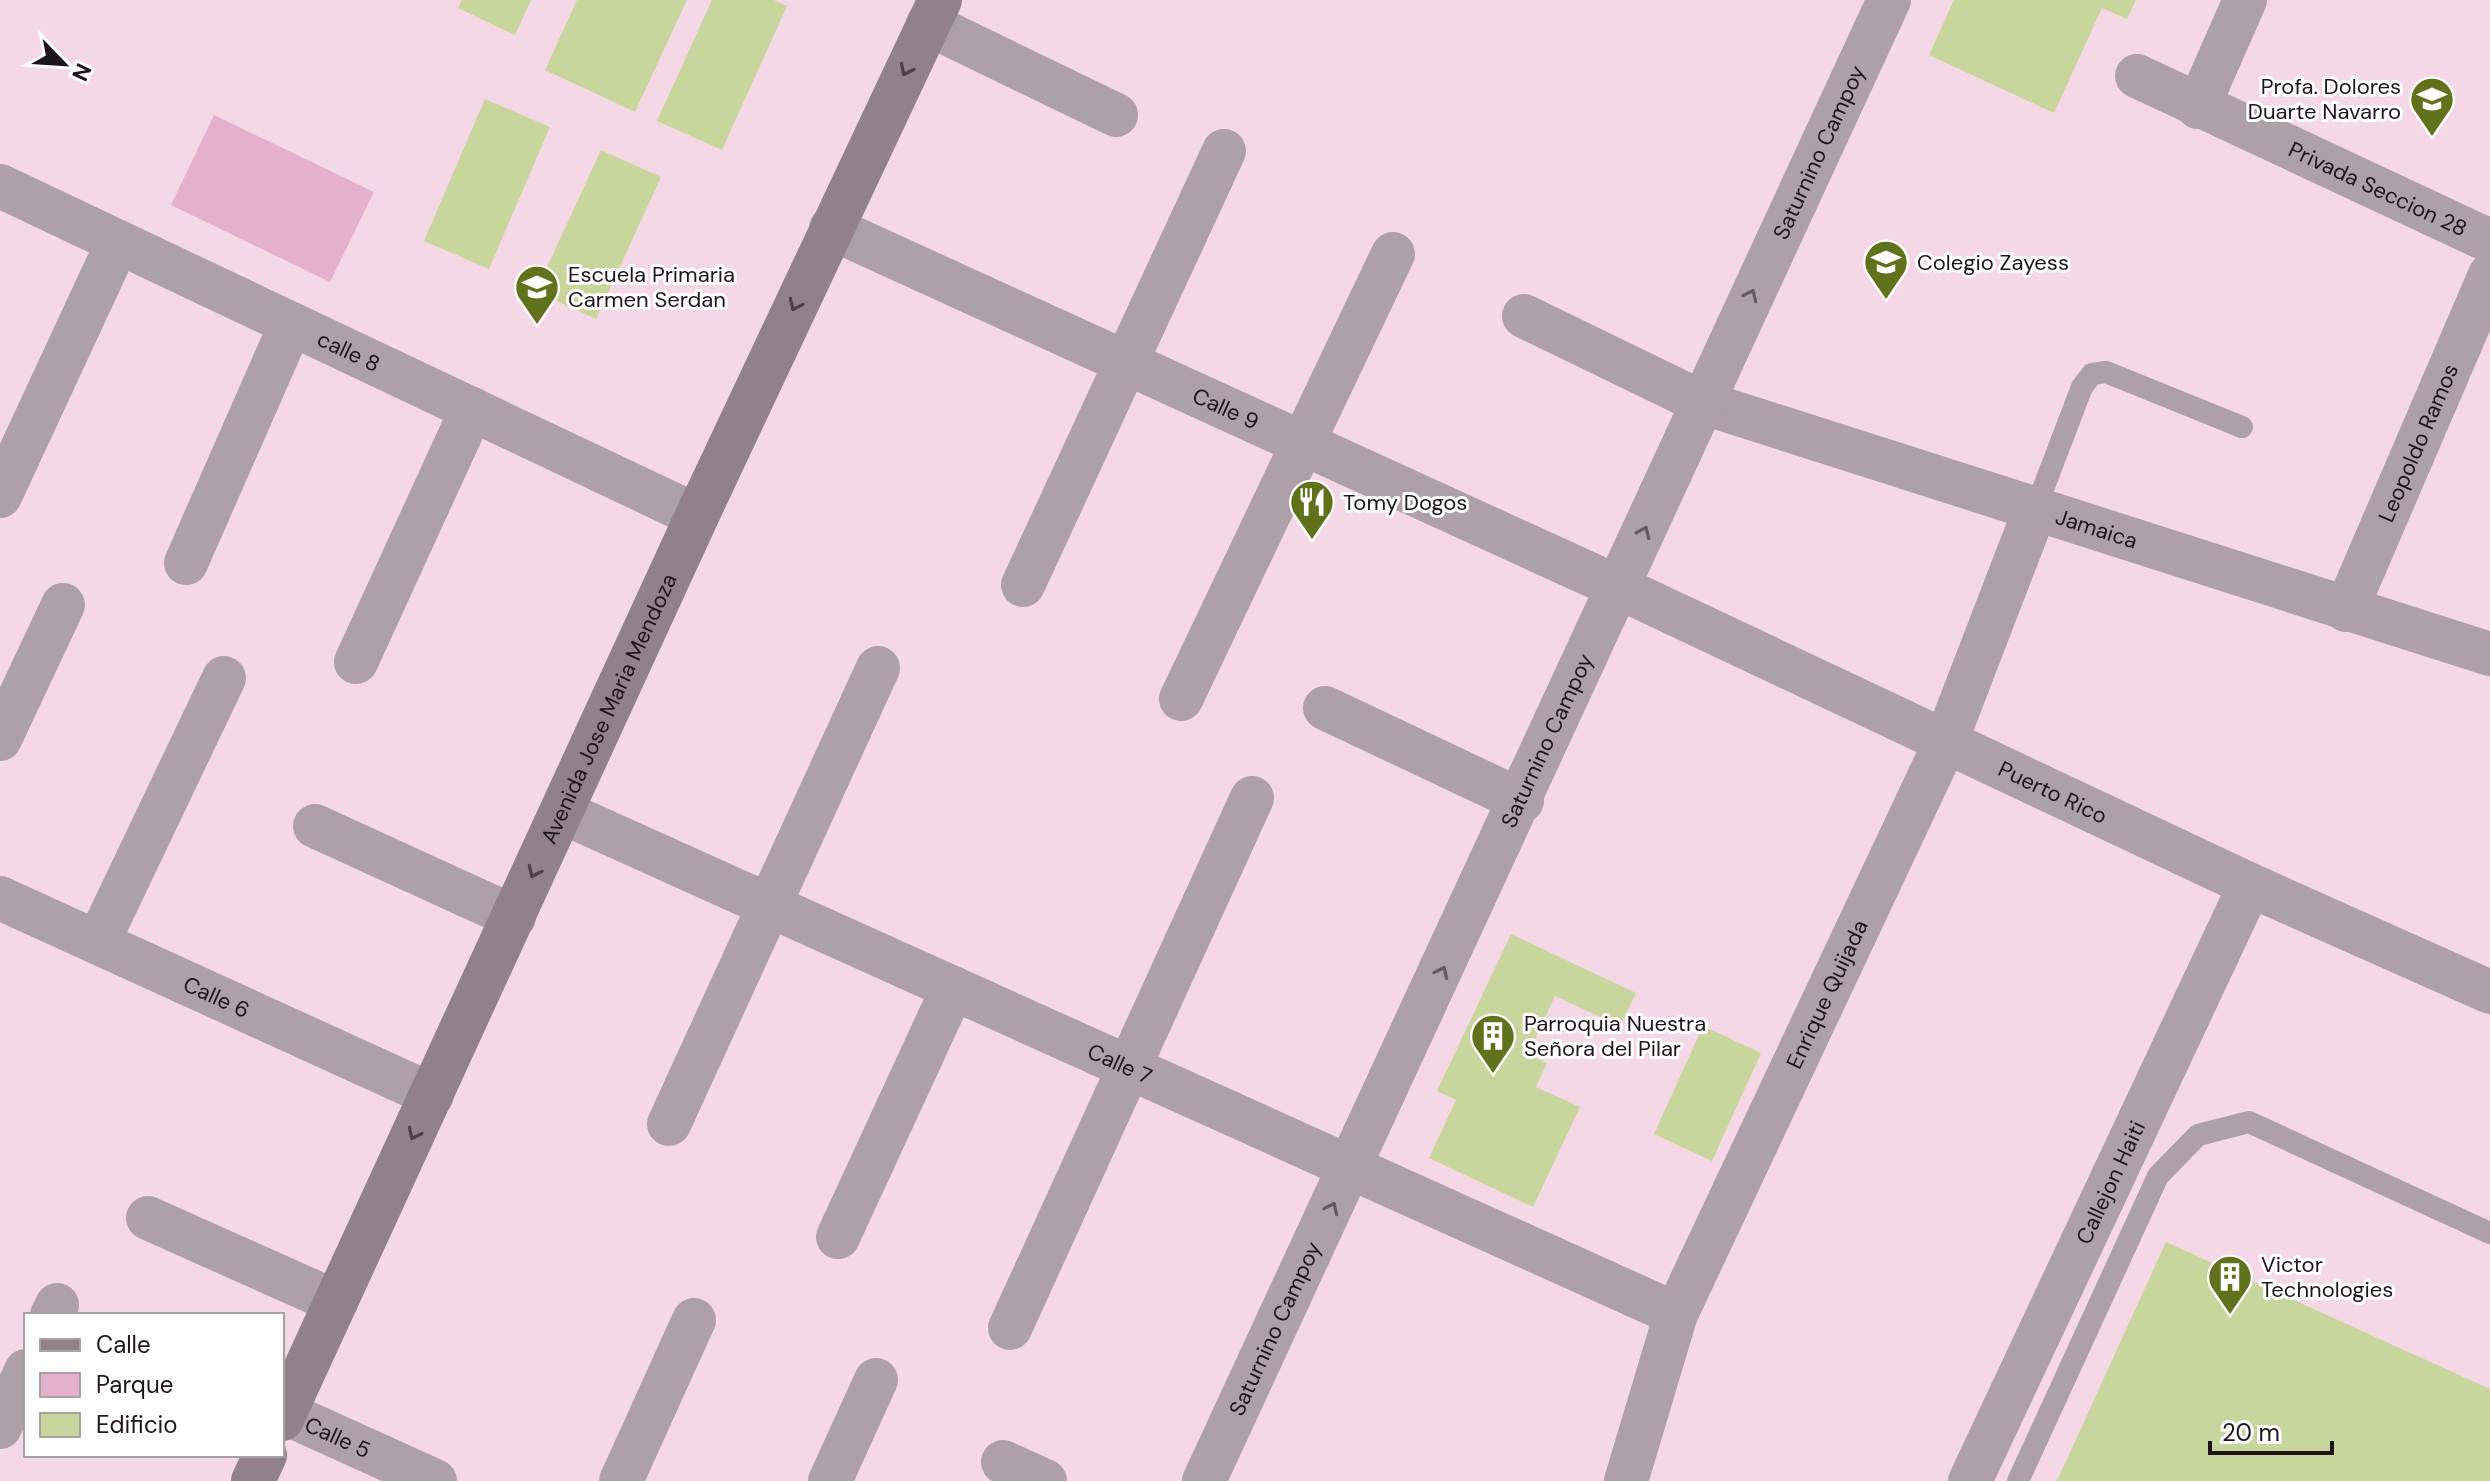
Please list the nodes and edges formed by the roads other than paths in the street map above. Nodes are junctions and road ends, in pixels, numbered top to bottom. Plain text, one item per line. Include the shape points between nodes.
1 (2245, 0) edge
2 (1878, 4) edge
3 (934, 12) edge
4 (2137, 76) dead end
5 (2198, 107) junction
6 (1116, 115) dead end
7 (1224, 151) dead end
8 (0, 186) edge
9 (831, 228) junction
10 (2490, 241) edge
11 (118, 242) junction
12 (1393, 254) dead end
13 (2490, 275) edge
14 (1524, 316) dead end
15 (291, 324) junction
16 (1127, 363) junction
17 (1701, 402) junction
18 (472, 409) junction
19 (2242, 427) dead end
20 (1303, 443) junction
21 (0, 496) edge
22 (2035, 510) junction
23 (697, 516) junction
24 (186, 563) dead end
25 (1023, 585) dead end
26 (1620, 588) junction
27 (63, 605) dead end
28 (2346, 610) junction
29 (2490, 654) edge
30 (356, 662) dead end
31 (878, 668) dead end
32 (224, 678) dead end
33 (1181, 699) dead end
34 (1325, 708) dead end
35 (0, 739) edge
36 (1946, 741) junction
37 (1252, 798) dead end
38 (1522, 801) junction
39 (562, 812) junction
40 (315, 826) dead end
41 (2250, 885) junction
42 (0, 898) edge
43 (769, 905) junction
44 (514, 917) junction
45 (98, 942) junction
46 (953, 988) junction
47 (2490, 992) edge
48 (1128, 1067) junction
49 (432, 1095) junction
50 (669, 1124) dead end
51 (1351, 1168) junction
52 (148, 1218) dead end
53 (2490, 1233) edge
54 (838, 1237) dead end
55 (336, 1302) junction
56 (1676, 1314) junction
57 (694, 1320) dead end
58 (1010, 1328) dead end
59 (24, 1375) edge
60 (876, 1380) dead end
61 (284, 1416) edge
62 (0, 1427) edge
63 (264, 1457) edge
64 (1003, 1462) dead end
65 (253, 1481) edge
66 (435, 1481) edge
67 (621, 1481) edge
68 (830, 1481) edge
69 (1045, 1481) edge
70 (1204, 1481) edge
71 (1626, 1481) edge
72 (1970, 1481) edge
73 (2018, 1481) edge

1 - 5 street
17 -> 2 street, Saturnino Campoy
3 - 6 street
3 -> 9 street, Avenida Jose Maria Mendoza
4 - 5 street, Privada Seccion 28
5 - 10 street, Privada Seccion 28
7 - 16 street
8 - 11 street, calle 8
9 - 16 street, Calle 9
9 -> 23 street, Avenida Jose Maria Mendoza
11 - 15 street, calle 8
11 - 21 street
12 - 20 street
13 - 28 street, Leopoldo Ramos
14 - 17 street, Jamaica
15 - 18 street, calle 8
15 - 24 street
16 - 20 street, Calle 9
16 - 25 street
17 - 22 street, Jamaica
26 -> 17 street, Saturnino Campoy
18 - 23 street, calle 8
18 - 30 street
19 - 22 lane via 2106,372 2092,374 2082,387
20 - 26 street, Calle 9
20 - 33 street
22 - 28 street, Jamaica
22 - 36 street, Enrique Quijada
23 - 39 street, Avenida Jose Maria Mendoza
26 - 36 street, Puerto Rico
26 - 38 street, Saturnino Campoy
27 - 35 street
28 - 29 street, Jamaica
31 - 43 street
32 - 45 street
34 - 38 street
36 - 41 street, Puerto Rico
36 - 56 street, Enrique Quijada
37 - 48 street
51 -> 38 street, Saturnino Campoy
39 - 43 street, Calle 7
39 -> 44 street, Avenida Jose Maria Mendoza
40 - 44 street
41 - 47 street, Puerto Rico
41 - 72 street, Callejon Haiti
42 - 45 street, Calle 6
43 - 46 street, Calle 7
43 - 50 street
44 - 49 street, Avenida Jose Maria Mendoza
45 - 49 street, Calle 6
46 - 48 street, Calle 7
46 - 54 street
48 - 51 street, Calle 7
48 - 58 street
49 -> 55 street, Avenida Jose Maria Mendoza
51 - 56 street, Calle 7
70 -> 51 street, Saturnino Campoy
52 - 55 street
53 - 73 lane via 2249,1122 2198,1135 2158,1176
55 - 61 street, Avenida Jose Maria Mendoza
56 - 71 street, Enrique Quijada
57 - 67 street
59 - 62 street
60 - 68 street
61 - 66 street, Calle 5
63 - 65 street
64 - 69 street

